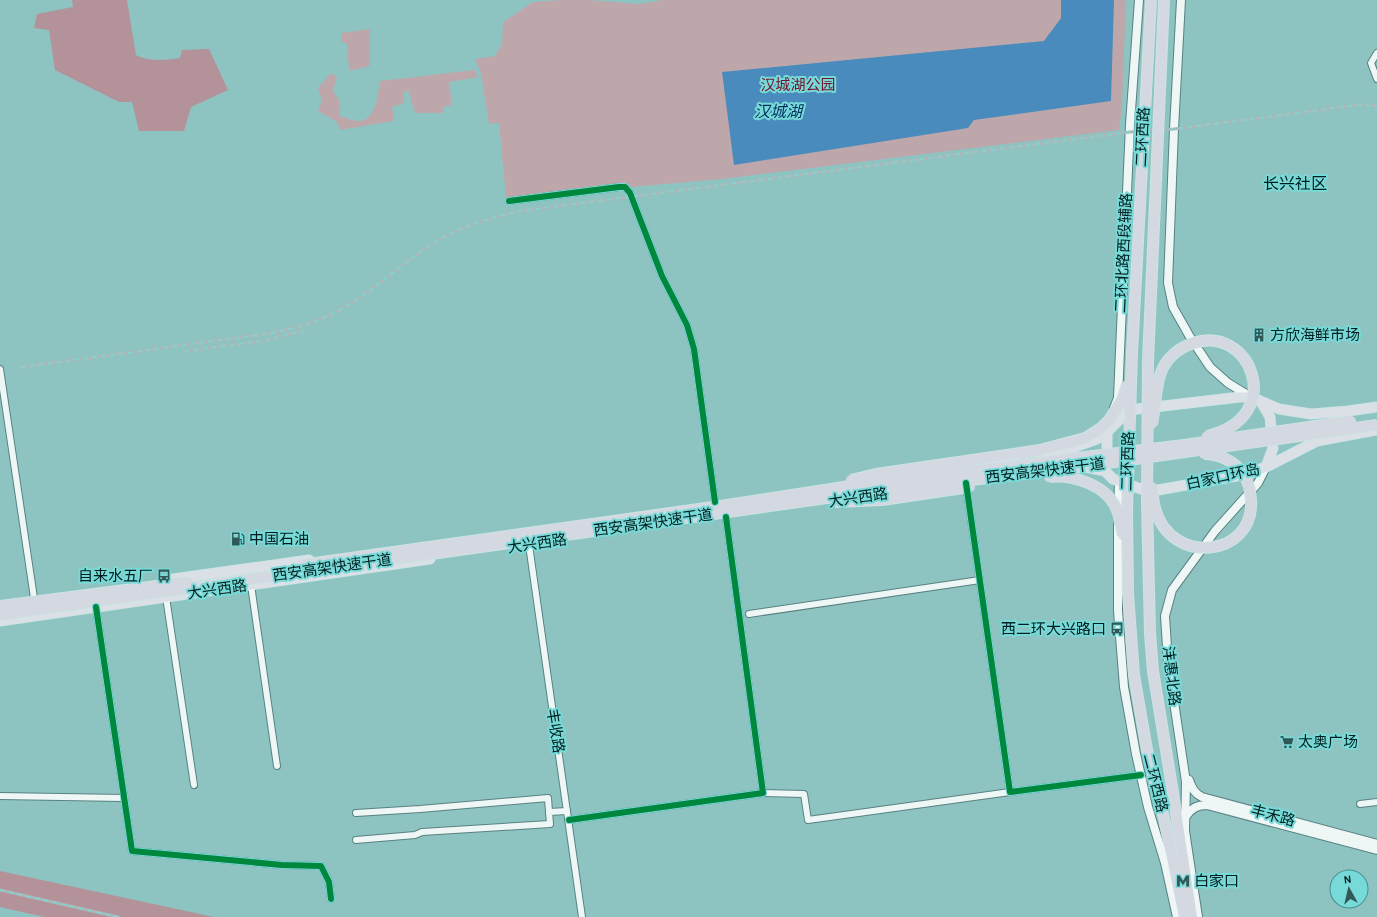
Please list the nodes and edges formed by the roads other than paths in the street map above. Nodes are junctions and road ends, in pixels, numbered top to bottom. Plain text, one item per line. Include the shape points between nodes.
1 (1139, 0) edge
2 (1151, 0) edge
3 (1164, 0) edge
4 (1181, 0) edge
5 (1377, 52) edge
6 (1377, 79) edge
7 (509, 201) dead end
8 (1132, 353) junction
9 (0, 369) edge
10 (1251, 397) junction
11 (1261, 402) junction
12 (1377, 407) edge
13 (1377, 418) edge
14 (1377, 425) edge
15 (1377, 430) edge
16 (1107, 432) junction
17 (1184, 445) junction
18 (1147, 447) junction
19 (1176, 454) junction
20 (1266, 467) junction
21 (1119, 482) junction
22 (966, 483) junction
23 (782, 500) junction
24 (715, 502) junction
25 (726, 517) junction
26 (529, 545) junction
27 (980, 580) junction
28 (251, 585) junction
29 (1128, 594) junction
30 (166, 597) junction
31 (34, 598) junction
32 (0, 602) edge
33 (0, 606) edge
34 (96, 607) junction
35 (749, 614) dead end
36 (0, 615) edge
37 (0, 621) edge
38 (277, 766) dead end
39 (1184, 770) junction
40 (1141, 775) junction
41 (194, 785) dead end
42 (1010, 792) junction
43 (763, 793) junction
44 (0, 796) edge
45 (124, 798) junction
46 (1377, 802) edge
47 (1360, 804) dead end
48 (567, 810) junction
49 (356, 812) dead end
50 (549, 812) junction
51 (1182, 816) junction
52 (569, 820) junction
53 (1185, 831) joint
54 (356, 840) dead end
55 (1377, 844) edge
56 (1377, 850) edge
57 (1174, 868) junction
58 (331, 899) dead end
59 (582, 917) edge
60 (1177, 917) edge
61 (1184, 917) edge
62 (1192, 917) edge
63 (1198, 917) edge

1 - 16 main road, 二环北路西段辅路 via 1130,124 1118,398
2 - 8 highway, 二环西路, bridge
3 - 18 highway, 二环西路, bridge via 1148,361
4 - 10 main road via 1168,283 1174,307 1210,367 1228,383
5 - 6 street via 1371,63
7 - 24 street via 619,187 625,187 630,193 662,276 687,325 694,349
8 - 23 highway, bridge via 1129,380 1122,400 1109,420 1085,438 1040,450 876,474
8 - 29 highway, 二环西路, bridge via 1127,511
9 - 31 street
10 - 11 main road
10 - 16 main road via 1240,396 1129,410
11 - 12 main road via 1279,409 1311,414
11 - 20 main road, 白家口环岛 via 1270,417 1273,448
13 - 17 highway, 西安高架快速干道, bridge
14 - 19 highway, 西安高架快速干道, bridge
15 - 20 main road via 1317,441
16 - 21 main road via 1107,463
16 - 24 main road, 大兴西路 via 1087,443 1066,450
17 - 18 highway, bridge via 1227,430 1236,424 1246,414 1254,396 1252,375 1244,359 1237,351 1218,341 1194,342 1183,347 1175,352 1162,369
17 - 23 highway, 西安高架快速干道, bridge via 871,483
18 - 19 highway, bridge via 1155,509 1170,534 1180,542 1196,548 1214,548 1227,543 1241,531 1250,516 1249,484 1240,468 1214,454
18 - 51 highway, 二环西路, bridge via 1150,633 1154,678 1174,793
19 - 23 highway, 西安高架快速干道, bridge
20 - 21 main road, 白家口环岛 via 1234,477 1158,490 1141,489
20 - 39 main road, 沣惠北路 via 1258,483 1215,531 1172,590 1165,616 1168,662
21 - 22 main road, 大兴西路 via 1105,472 1088,467
21 - 40 main road via 1119,617 1124,687
22 - 25 main road, 大兴西路
22 - 27 street
23 - 29 highway, bridge via 882,500 1035,478 1073,478 1092,485 1116,508 1126,544
23 - 33 highway, 西安高架快速干道, bridge via 720,506
23 - 36 highway, 西安高架快速干道, bridge
24 - 31 main road, 大兴西路
25 - 26 main road, 大兴西路
25 - 43 street
26 - 28 main road, 大兴西路
26 - 48 street, 丰收路
27 - 35 street
27 - 42 street
28 - 30 main road, 大兴西路
28 - 38 street
29 - 57 highway, 二环西路, bridge via 1134,675 1147,750
30 - 34 main road, 大兴西路
30 - 41 street
31 - 32 main road, 大兴西路
34 - 37 main road, 大兴西路
34 - 45 street
39 - 51 main road, 沣惠北路 via 1187,792
39 - 55 main road, 丰禾路 via 1192,790 1202,797
40 - 42 street
40 - 60 main road
42 - 43 street via 808,820 804,794
43 - 52 street
44 - 45 street
45 - 58 street via 132,851 282,865 321,866 330,882
46 - 47 street
48 - 50 street
48 - 52 street, 丰收路
49 - 50 street via 548,798
50 - 54 street via 550,824 422,832 415,836
51 - 53 highway
51 - 56 main road, 丰禾路 via 1194,807 1207,805
51 - 62 highway, 二环西路
52 - 59 street, 丰收路
53 - 63 main road
57 - 60 highway
57 - 61 highway, 二环西路

